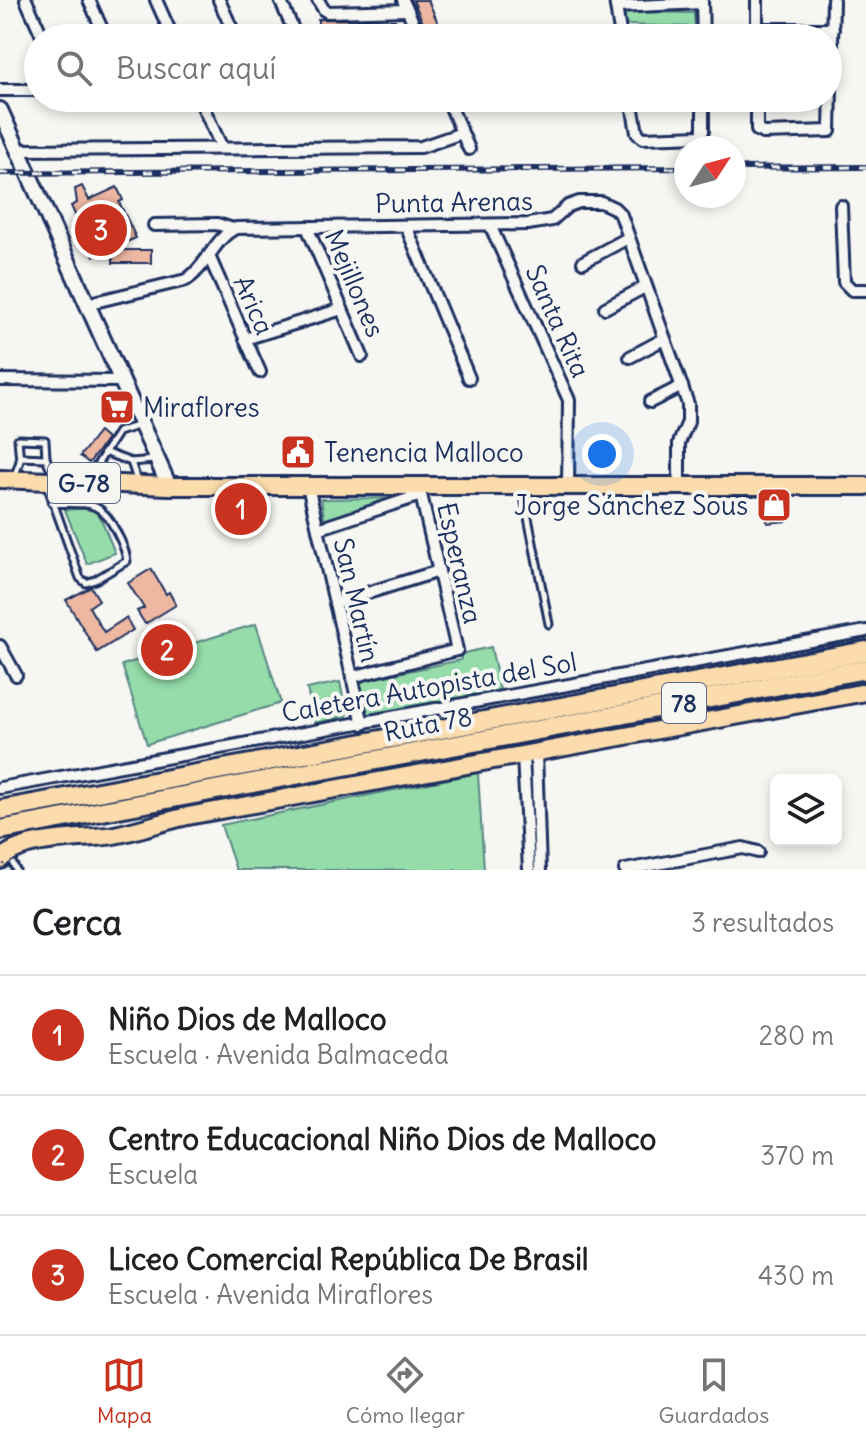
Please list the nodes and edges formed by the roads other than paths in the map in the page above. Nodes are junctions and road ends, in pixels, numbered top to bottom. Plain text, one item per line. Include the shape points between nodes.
1 (26, 0) edge
2 (89, 0) edge
3 (156, 0) edge
4 (219, 0) edge
5 (280, 0) edge
6 (318, 0) edge
7 (757, 0) edge
8 (833, 0) edge
9 (702, 2) edge
10 (615, 4) edge
11 (406, 5) edge
12 (37, 24) edge
13 (100, 24) edge
14 (167, 24) edge
15 (230, 24) edge
16 (291, 24) edge
17 (414, 24) edge
18 (619, 24) edge
19 (703, 24) edge
20 (757, 24) edge
21 (833, 24) edge
22 (0, 90) edge
23 (24, 90) edge
24 (0, 110) edge
25 (205, 112) edge
26 (453, 112) edge
27 (634, 112) edge
28 (703, 112) edge
29 (757, 112) edge
30 (831, 112) edge
31 (462, 133) junction
32 (222, 148) junction
33 (469, 149) dead end
34 (17, 150) junction
35 (841, 206) dead end
36 (154, 225) dead end
37 (490, 225) junction
38 (406, 226) junction
39 (307, 227) junction
40 (233, 229) junction
41 (628, 238) junction
42 (209, 256) junction
43 (583, 262) dead end
44 (645, 287) junction
45 (866, 290) edge
46 (86, 304) junction
47 (605, 308) dead end
48 (342, 309) junction
49 (245, 339) junction
50 (664, 339) junction
51 (362, 356) dead end
52 (630, 357) dead end
53 (260, 372) dead end
54 (469, 378) dead end
55 (0, 380) edge
56 (119, 381) junction
57 (682, 386) junction
58 (650, 402) dead end
59 (140, 425) junction
60 (104, 452) junction
61 (20, 457) junction
62 (46, 458) junction
63 (156, 460) junction
64 (131, 462) junction
65 (7, 480) edge
66 (51, 482) junction
67 (86, 483) junction
68 (139, 485) junction
69 (169, 486) junction
70 (308, 486) junction
71 (521, 486) junction
72 (568, 486) junction
73 (866, 486) edge
74 (679, 487) junction
75 (420, 491) junction
76 (52, 503) junction
77 (318, 529) junction
78 (439, 571) junction
79 (335, 603) junction
80 (549, 624) dead end
81 (866, 631) edge
82 (0, 646) edge
83 (866, 651) edge
84 (866, 669) edge
85 (16, 675) dead end
86 (352, 677) junction
87 (866, 692) edge
88 (363, 724) junction
89 (529, 754) junction
90 (0, 788) edge
91 (0, 810) edge
92 (0, 830) edge
93 (758, 852) dead end
94 (7, 863) edge
95 (640, 869) edge
96 (529, 870) edge
97 (540, 870) edge
98 (625, 870) edge

1 - 12 street
2 - 13 street
3 - 14 street
4 - 15 street
5 - 16 street
6 - 11 street via 328,12
7 - 20 street
8 - 21 street
9 - 10 street
9 - 19 street
10 - 18 street
11 - 17 street
22 - 23 street
24 - 34 main road
25 - 32 street
26 - 31 street
27 - 28 street via 639,137 701,136
29 - 30 street via 757,130 763,133 821,133 830,131
31 - 32 street via 425,147
31 - 33 street
32 - 34 street
34 - 46 main road
35 - 45 street via 844,282 852,290
36 - 40 street, Punta Arenas via 217,224
37 - 38 street, Punta Arenas
37 - 41 street, Punta Arenas via 542,223 568,206 601,202 621,215
37 - 72 street, Santa Rita via 569,400
38 - 39 street, Punta Arenas
38 - 54 street
39 - 40 street, Punta Arenas
39 - 48 street, Mejillones
40 - 42 street
41 - 43 street
41 - 44 street, Punta Arenas
42 - 46 street via 186,280
42 - 49 street, Arica
44 - 47 street
44 - 50 street, Punta Arenas
46 - 56 main road
48 - 49 street
48 - 51 street, Mejillones
49 - 53 street, Arica
50 - 52 street
50 - 57 street, Punta Arenas
55 - 56 street
56 - 59 main road
57 - 58 street
57 - 74 street, Punta Arenas via 690,411 679,443
59 - 60 lane via 118,432
59 - 63 main road
60 - 64 lane
60 - 67 lane
61 - 62 lane
61 - 62 lane via 18,439 45,440
61 - 65 lane
62 - 66 lane
63 - 64 lane
63 - 69 main road
64 - 68 lane
65 - 66 main road, G-78
66 - 67 main road, G-78
66 - 76 lane
67 - 68 main road, G-78
68 - 69 main road, G-78
69 - 70 main road, G-78
70 - 75 main road, G-78
70 - 77 street, San Martín
71 - 72 main road, G-78
71 - 75 main road, G-78
71 - 80 lane
72 - 74 main road, G-78
73 - 74 main road, G-78
75 - 77 street
75 - 78 street, Esperanza
76 - 76 lane via 96,506 106,512 127,561 86,583
77 - 79 street, San Martín
78 - 79 street
78 - 86 street, Esperanza via 457,650
79 - 86 street, San Martín
81 - 88 street, Caletera Autopista del Sol
82 - 85 street
83 - 91 highway, Ruta 78 / 78
84 - 92 highway, Ruta 78 / 78
86 - 88 street, San Martín
87 - 89 main road
88 - 90 street, Caletera Autopista del Sol
89 - 94 main road via 193,815 117,834 24,846 7,853
89 - 96 street
89 - 97 street
93 - 95 street via 743,848
95 - 98 street

